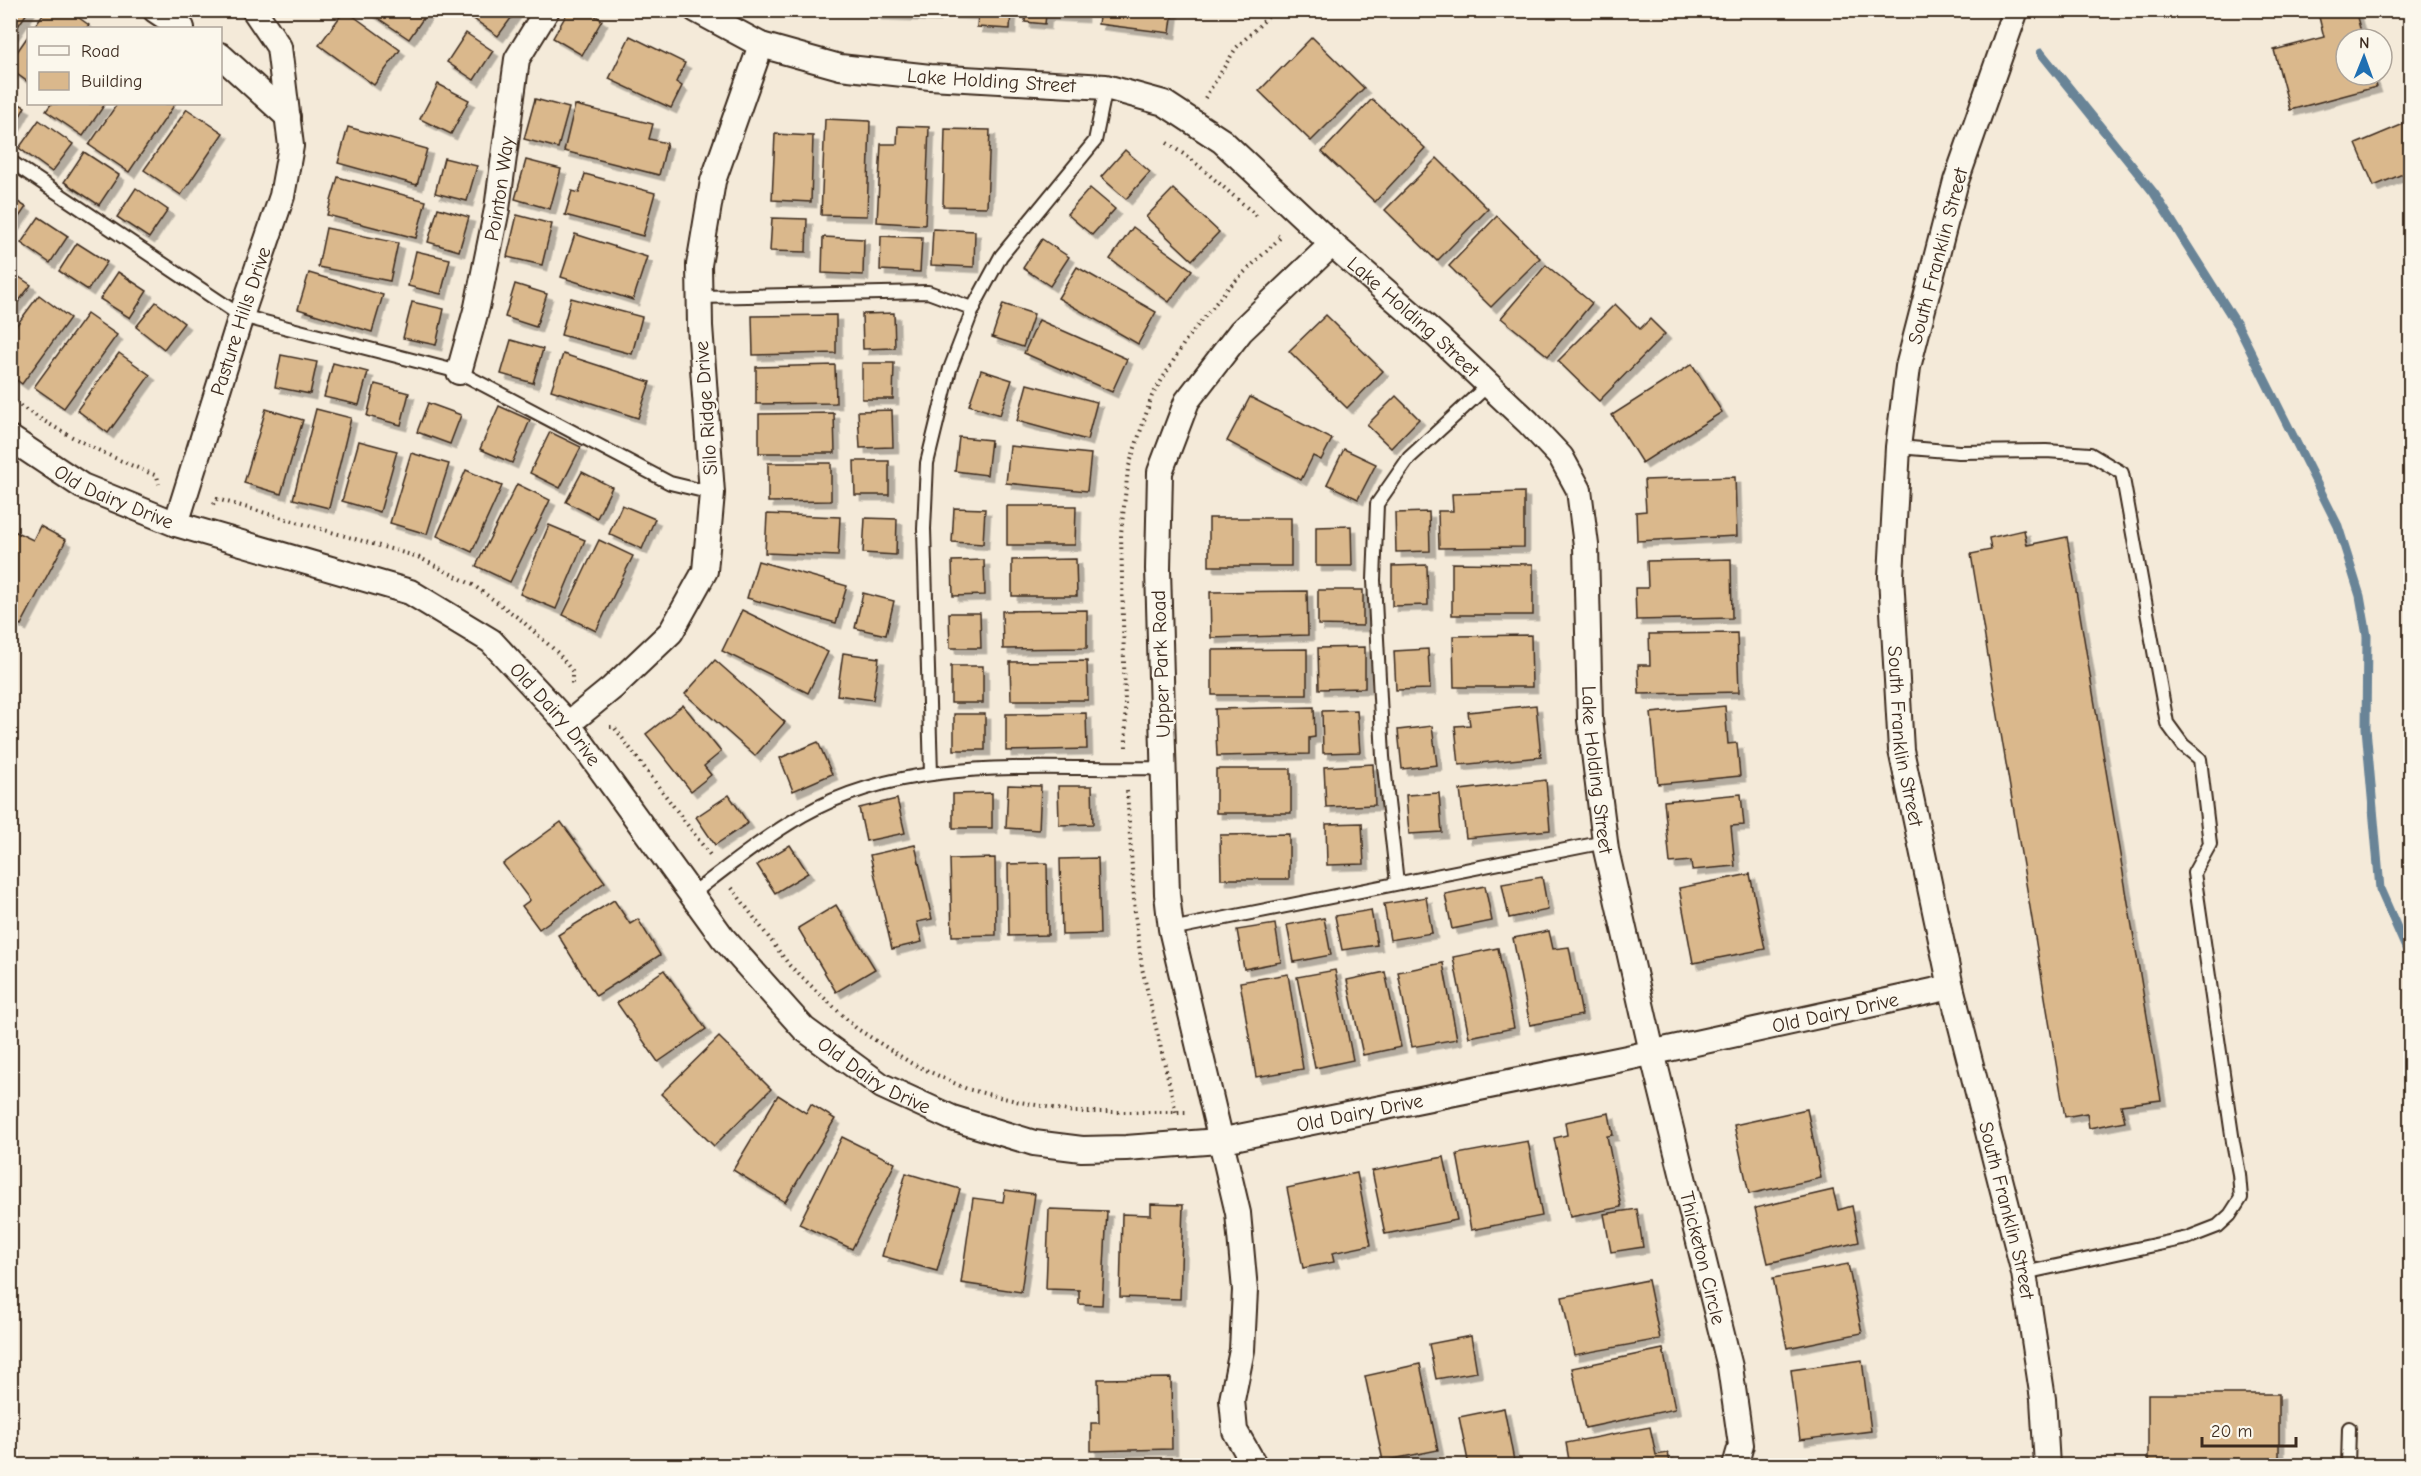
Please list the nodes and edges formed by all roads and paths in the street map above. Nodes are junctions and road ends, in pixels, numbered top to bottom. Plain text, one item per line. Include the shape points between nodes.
1 (155, 10) edge
2 (254, 10) edge
3 (547, 10) edge
4 (696, 10) edge
5 (1275, 10) edge
6 (2016, 10) edge
7 (180, 27) edge
8 (761, 45) junction
9 (222, 57) edge
10 (1106, 87) junction
11 (1203, 101) dead end
12 (288, 117) junction
13 (1167, 143) dead end
14 (10, 161) edge
15 (1263, 222) dead end
16 (1272, 229) dead end
17 (1281, 237) dead end
18 (1332, 244) junction
19 (700, 297) junction
20 (974, 309) junction
21 (241, 316) junction
22 (459, 372) junction
23 (1488, 385) junction
24 (10, 399) edge
25 (10, 438) edge
26 (1898, 447) junction
27 (160, 488) dead end
28 (712, 493) junction
29 (176, 524) junction
30 (568, 724) junction
31 (604, 727) dead end
32 (1164, 768) junction
33 (932, 774) junction
34 (1605, 842) junction
35 (721, 872) junction
36 (1397, 883) junction
37 (692, 894) junction
38 (1171, 929) junction
39 (1951, 987) junction
40 (1652, 1052) junction
41 (1187, 1112) dead end
42 (1219, 1141) junction
43 (2024, 1273) junction
44 (2349, 1428) dead end
45 (1255, 1466) edge
46 (1735, 1466) edge
47 (2047, 1466) edge
48 (2348, 1466) edge

1 - 7 street
2 - 12 street, Pasture Hills Drive via 279,47
3 - 22 street, Pointon Way via 517,59 497,209
4 - 8 street, Lake Holding Street
5 - 11 path via 1236,48
6 - 26 street, South Franklin Street via 1956,182 1908,367
8 - 10 street, Lake Holding Street via 840,67 930,77
8 - 19 street, Silo Ridge Drive via 713,181 699,265
9 - 12 street
10 - 18 street, Lake Holding Street via 1164,103 1222,141
10 - 20 lane via 1095,141 1001,256
12 - 21 street, Pasture Hills Drive via 291,146 282,196
13 - 15 path
14 - 21 lane
16 - 17 path
18 - 23 street, Lake Holding Street
18 - 32 street, Upper Park Road via 1241,331 1187,401 1160,472 1158,569
19 - 20 lane via 928,292
19 - 28 street, Silo Ridge Drive
20 - 33 lane via 950,369 927,463 924,529
21 - 22 lane
21 - 29 street, Pasture Hills Drive
22 - 28 lane via 670,483
23 - 34 street, Lake Holding Street via 1561,458 1579,490 1586,545 1590,720
23 - 36 lane via 1409,458 1377,504 1374,580 1383,757
24 - 27 path via 44,423 103,454 157,476
25 - 29 street, Old Dairy Drive via 82,486
26 - 39 street, South Franklin Street via 1891,576 1901,750
26 - 43 lane via 2090,454 2122,473 2167,723 2183,745 2200,759 2210,844 2194,873 2241,1198 2218,1226 2187,1238
28 - 30 street, Silo Ridge Drive via 705,571 671,632
29 - 30 street, Old Dairy Drive via 410,592 491,641
30 - 37 street, Old Dairy Drive
31 - 35 path via 614,728
32 - 33 lane via 972,769
32 - 38 street, Upper Park Road
33 - 35 lane via 857,791 803,815
34 - 36 lane
34 - 40 street, Lake Holding Street
35 - 37 lane
35 - 41 path via 790,966 856,1028 911,1063 967,1089 1074,1112
36 - 38 lane
37 - 42 street, Old Dairy Drive via 723,938 804,1029 882,1086 952,1118 1034,1143 1082,1149
38 - 42 street, Upper Park Road
39 - 40 street, Old Dairy Drive
39 - 43 street, South Franklin Street
40 - 42 street, Old Dairy Drive
40 - 46 street, Thicketon Circle via 1730,1367 1741,1445
42 - 45 street via 1238,1213 1245,1290 1242,1350 1232,1400 1235,1431
43 - 47 street, South Franklin Street via 2043,1399
44 - 48 lane

